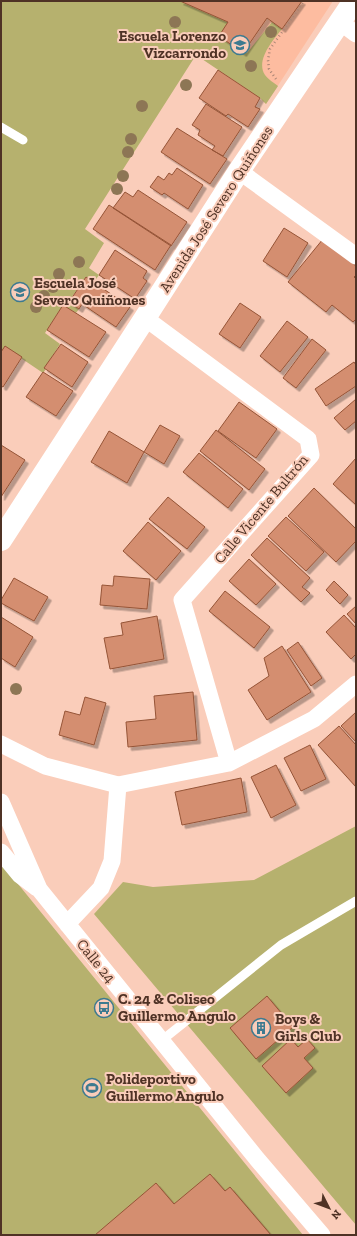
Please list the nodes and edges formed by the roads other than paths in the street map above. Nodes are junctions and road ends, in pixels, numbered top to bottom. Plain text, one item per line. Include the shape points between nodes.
1 (354, 1) edge
2 (348, 28) edge
3 (1, 127) edge
4 (23, 140) dead end
5 (239, 171) junction
6 (356, 256) edge
7 (146, 318) junction
8 (1, 540) edge
9 (356, 684) edge
10 (1, 744) edge
11 (229, 763) junction
12 (118, 785) junction
13 (1, 802) edge
14 (1, 852) edge
15 (39, 889) junction
16 (356, 902) edge
17 (67, 924) junction
18 (161, 1041) junction
19 (322, 1235) edge

1 - 2 street, Avenida José Severo Quiñones
2 - 5 street, Avenida José Severo Quiñones
3 - 4 lane
5 - 6 street
5 - 7 street, Avenida José Severo Quiñones
7 - 8 street, Avenida José Severo Quiñones
7 - 11 street, Calle Vicente Bultrón via 308,440 310,455 182,600
9 - 11 street via 314,719
10 - 12 street via 45,766
11 - 12 street
12 - 17 street via 112,861 101,888
13 - 15 street, Calle 24
14 - 15 street via 20,875
15 - 17 street, Calle 24
16 - 18 lane via 281,945
17 - 18 street, Calle 24
18 - 19 street, Calle 24

